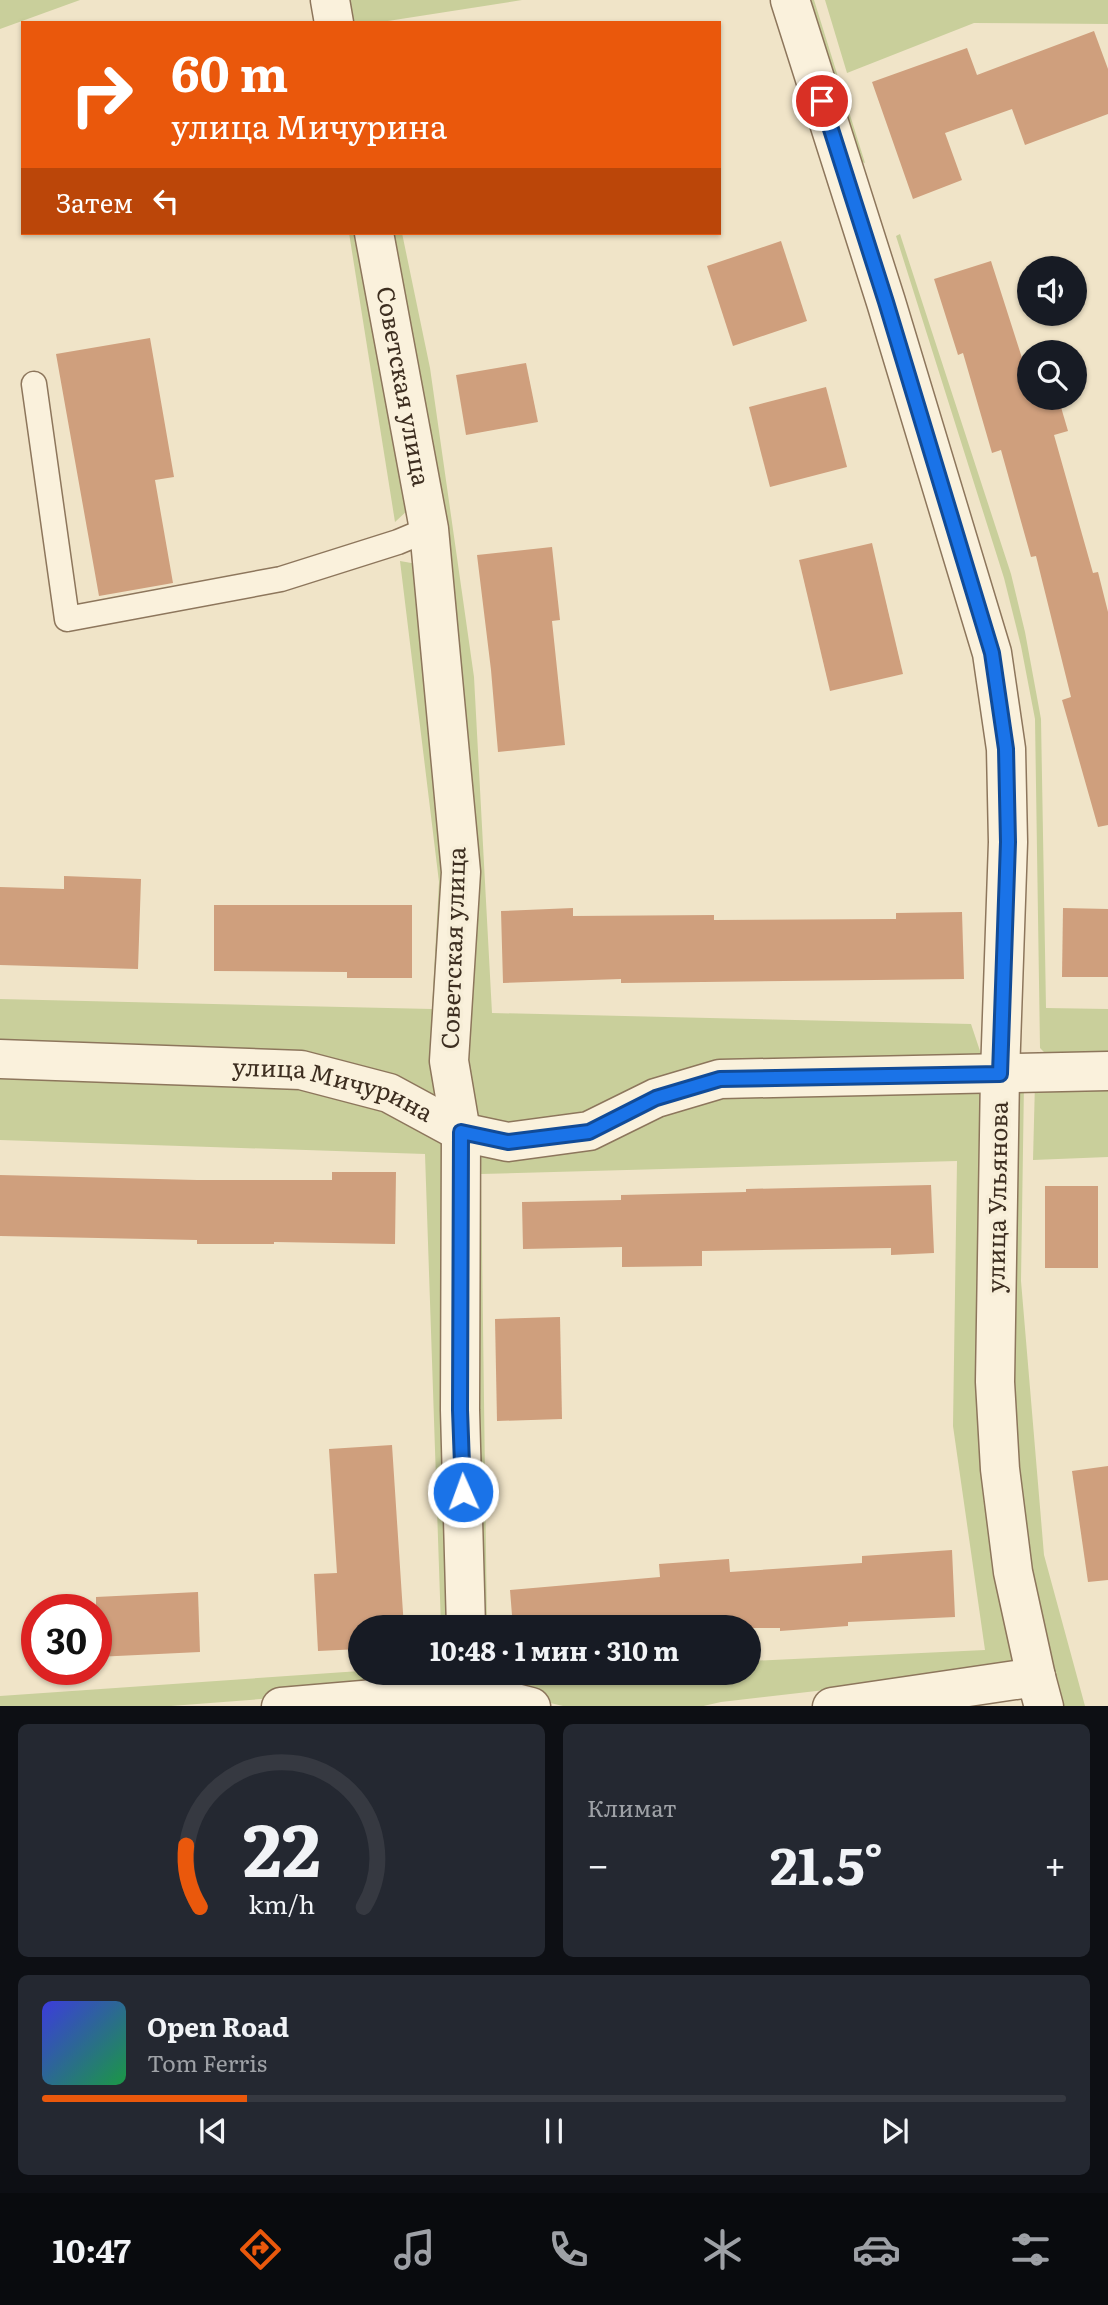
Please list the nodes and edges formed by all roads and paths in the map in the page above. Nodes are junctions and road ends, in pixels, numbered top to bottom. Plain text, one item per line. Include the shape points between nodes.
1 (330, 0) edge
2 (790, 0) edge
3 (334, 21) edge
4 (374, 235) edge
5 (34, 384) dead end
6 (429, 529) junction
7 (0, 1059) edge
8 (1108, 1071) edge
9 (1000, 1074) junction
10 (461, 1132) junction
11 (466, 1615) edge
12 (445, 1685) edge
13 (476, 1685) edge
14 (1040, 1692) edge
15 (281, 1706) edge
16 (531, 1706) edge
17 (832, 1706) edge

1 - 3 street
2 - 9 street, улица Ульянова via 992,653 1006,749 1008,842
4 - 6 street, Советская улица
5 - 6 lane via 68,619 281,579
6 - 10 street, Советская улица via 461,872 449,1061
7 - 10 street, улица Мичурина via 301,1070 389,1093
8 - 9 street, улица Мичурина
9 - 10 street, улица Мичурина via 720,1079 656,1098 589,1132 508,1142
9 - 14 street, улица Ульянова via 995,1382 1000,1469 1013,1572
10 - 11 street, Советская улица via 460,1410
12 - 15 street
13 - 16 street
14 - 17 street

